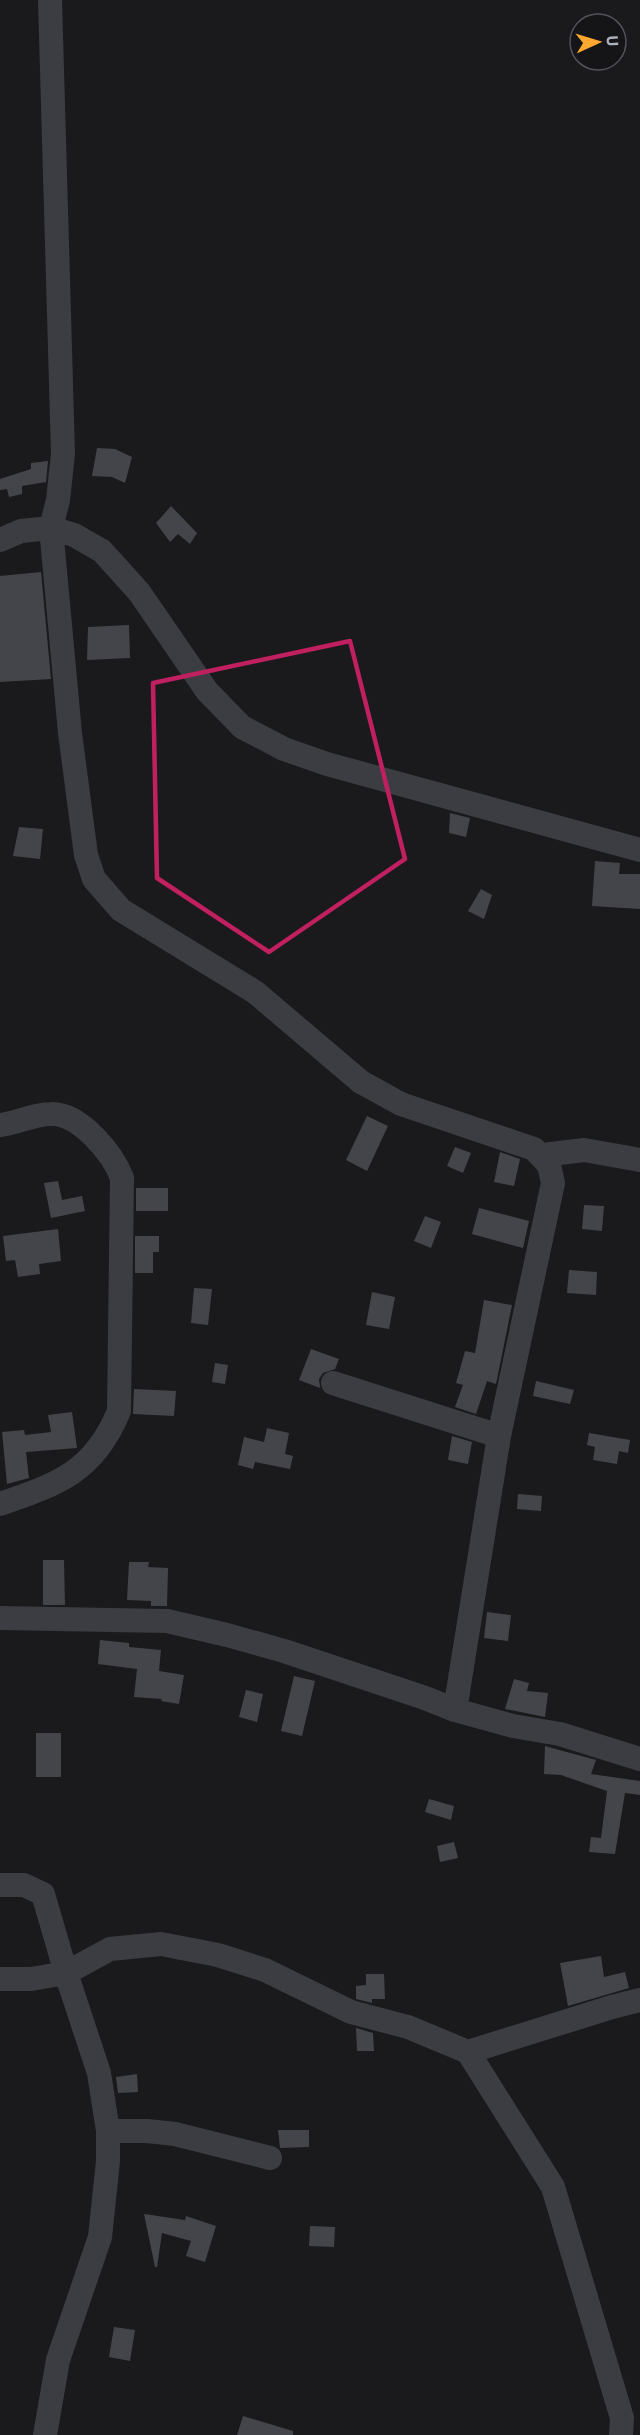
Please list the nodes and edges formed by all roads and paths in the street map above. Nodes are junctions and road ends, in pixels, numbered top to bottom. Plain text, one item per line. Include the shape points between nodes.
1 (50, 0) edge
2 (51, 528) junction
3 (0, 540) edge
4 (640, 850) edge
5 (0, 1125) edge
6 (543, 1155) junction
7 (640, 1160) edge
8 (333, 1383) dead end
9 (499, 1436) junction
10 (0, 1504) edge
11 (0, 1618) edge
12 (455, 1710) junction
13 (640, 1759) edge
14 (0, 1886) edge
15 (66, 1974) junction
16 (0, 1979) edge
17 (640, 2000) edge
18 (468, 2052) junction
19 (108, 2131) junction
20 (270, 2158) dead end
21 (45, 2435) edge
22 (621, 2435) edge

1 - 2 street via 63,454
2 - 3 street via 21,531
2 - 4 street via 74,534 102,551 139,592 207,691 242,727 284,749 327,764
2 - 6 street via 70,733 86,855 94,879 121,910 255,992 361,1082 401,1104
5 - 10 street via 51,1113 66,1117 108,1150 122,1178 119,1411 111,1431 92,1456 68,1477
6 - 7 street via 584,1150
6 - 9 street via 553,1183
8 - 9 street
9 - 12 street
11 - 12 street via 167,1621 284,1651
12 - 13 street via 560,1734
14 - 15 street via 24,1885 43,1894
15 - 16 street
15 - 18 street via 110,1949 161,1944 218,1955 265,1970 351,2012 408,2027
15 - 19 street via 99,2073
17 - 18 street
18 - 22 street via 553,2187 622,2418
19 - 20 street via 176,2134
19 - 21 street via 106,2196 99,2236 58,2360

